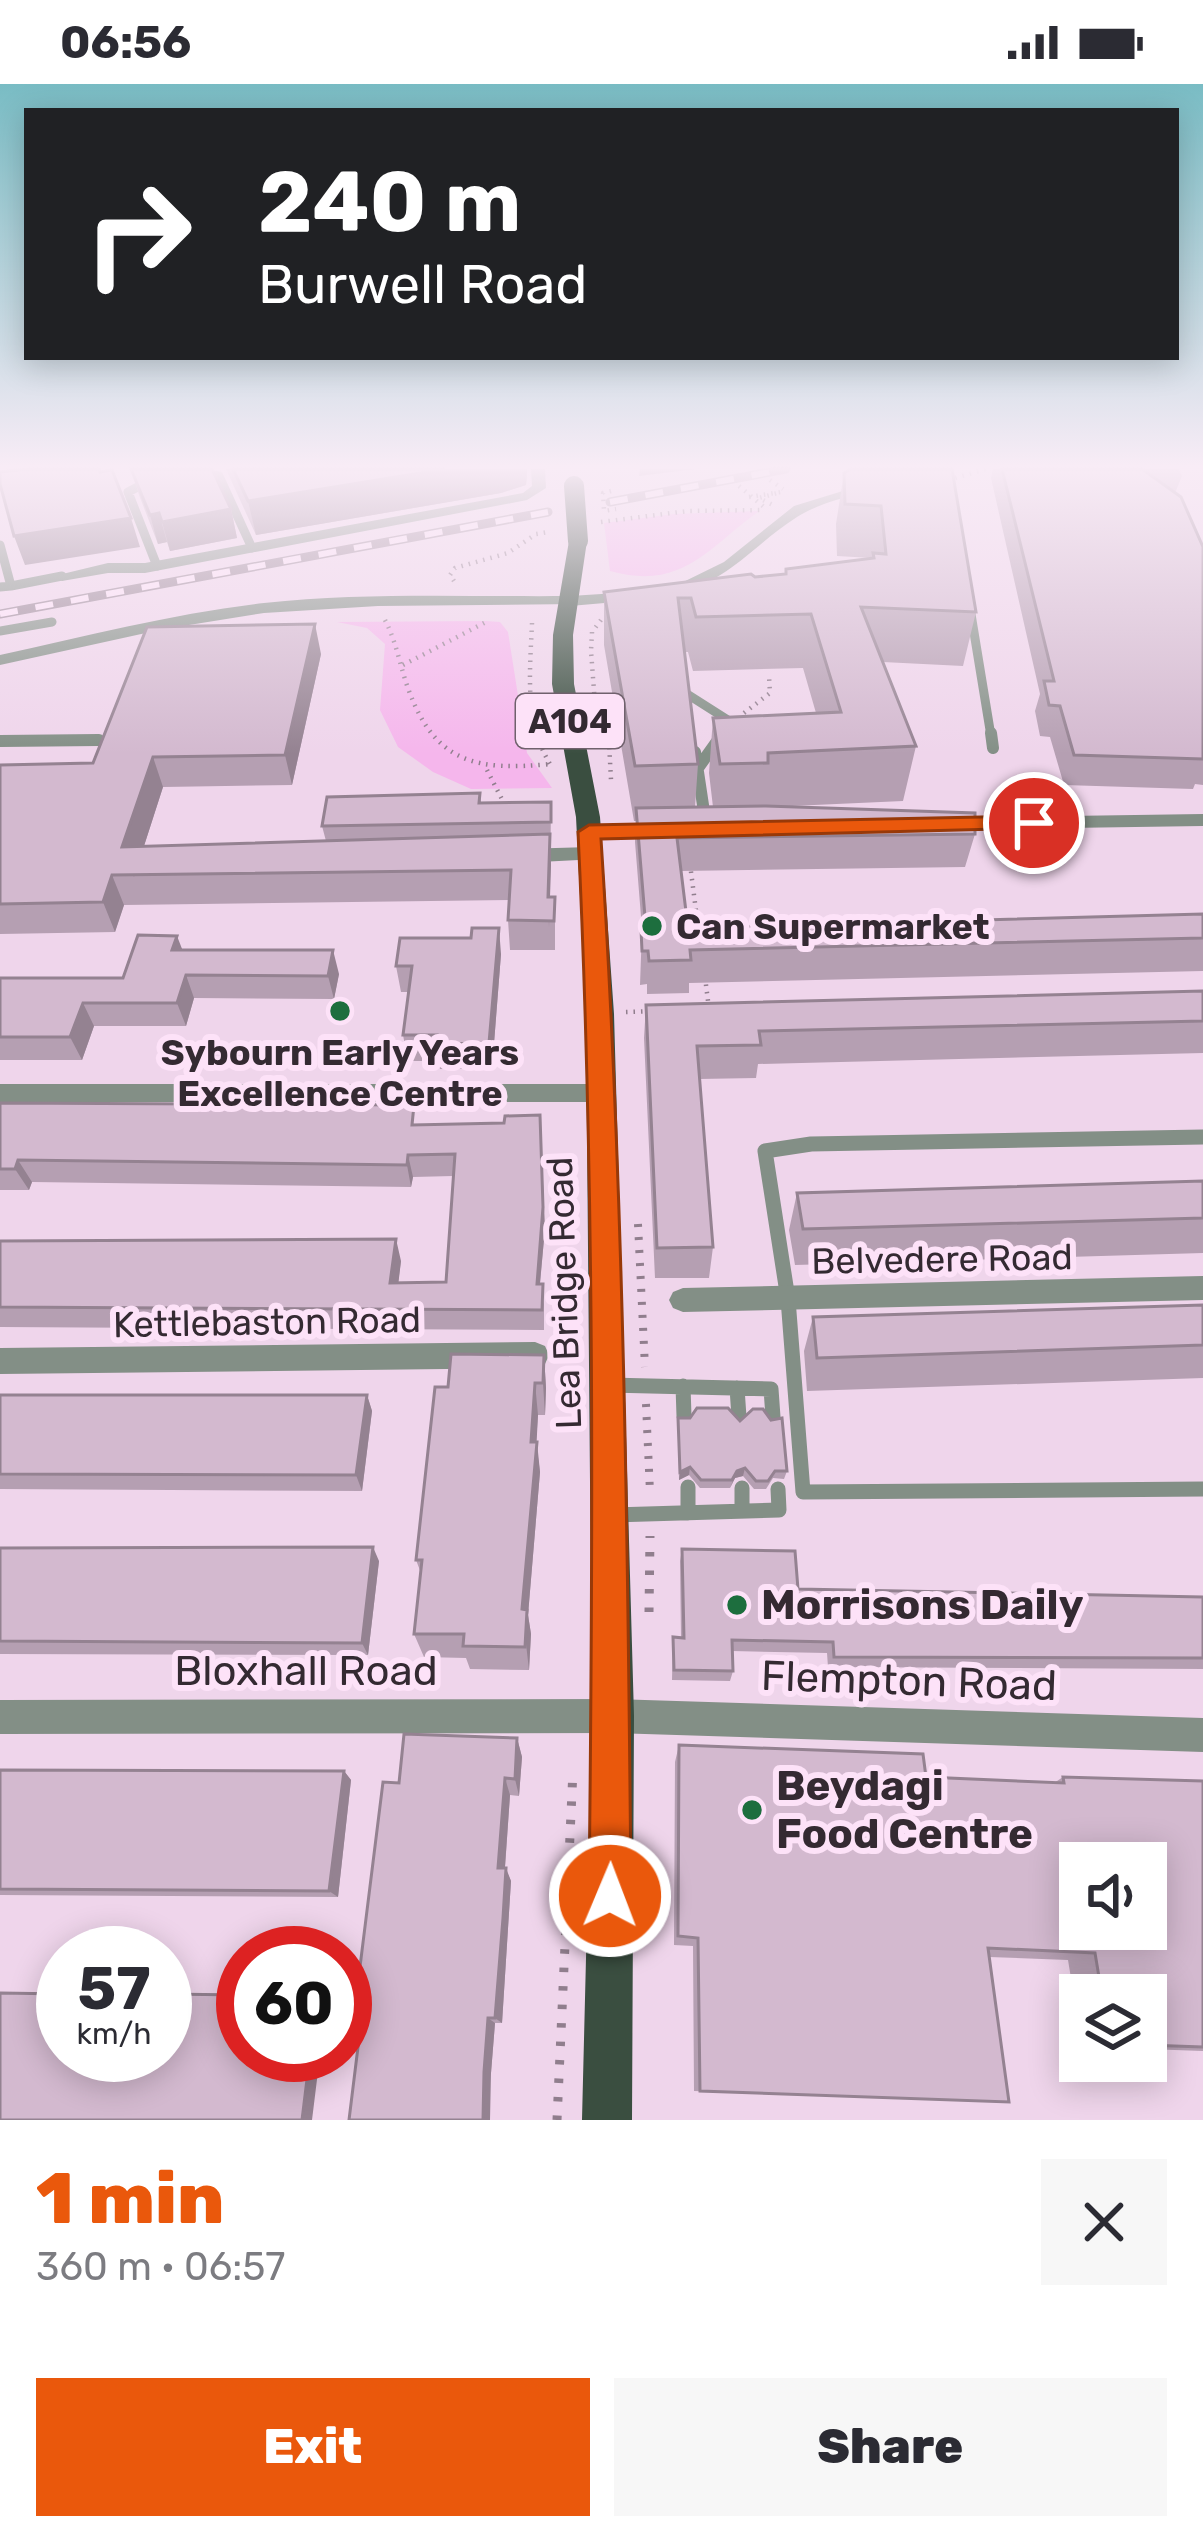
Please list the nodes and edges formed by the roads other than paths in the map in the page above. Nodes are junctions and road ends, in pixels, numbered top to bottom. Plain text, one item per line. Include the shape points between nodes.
1 (167, 564) edge
2 (580, 564) edge
3 (732, 564) edge
4 (157, 566) joint
5 (62, 576) joint
6 (6, 586) edge
7 (969, 601) edge
8 (585, 616) junction
9 (52, 622) dead end
10 (0, 631) edge
11 (0, 661) edge
12 (685, 676) edge
13 (687, 694) junction
14 (690, 712) edge
15 (692, 731) edge
16 (99, 740) edge
17 (0, 741) edge
18 (992, 748) dead end
19 (698, 768) junction
20 (1203, 820) edge
21 (927, 824) edge
22 (707, 830) joint
23 (598, 839) junction
24 (493, 856) edge
25 (601, 1093) junction
26 (0, 1094) edge
27 (1203, 1137) edge
28 (1203, 1288) edge
29 (788, 1299) junction
30 (683, 1300) dead end
31 (535, 1355) edge
32 (0, 1361) edge
33 (609, 1385) junction
34 (683, 1386) junction
35 (737, 1388) junction
36 (684, 1416) edge
37 (739, 1417) edge
38 (773, 1418) edge
39 (688, 1487) dead end
40 (742, 1488) dead end
41 (778, 1489) dead end
42 (1203, 1490) edge
43 (742, 1511) junction
44 (688, 1513) junction
45 (611, 1515) junction
46 (594, 1716) junction
47 (0, 1717) edge
48 (1203, 1735) edge
49 (607, 2120) edge

1 - 4 street
2 - 8 main road, Lea Bridge Road / A104, bridge
3 - 8 street via 715,577
4 - 5 street
5 - 6 lane
7 - 18 lane
8 - 11 street via 338,603 262,608
8 - 23 main road, Lea Bridge Road / A104 via 562,644 563,684
9 - 10 lane
12 - 13 lane
13 - 14 lane
13 - 19 lane via 731,722
15 - 19 lane
16 - 17 lane
19 - 22 lane
20 - 21 street
22 - 23 street
23 - 24 street
23 - 25 main road, Lea Bridge Road / A104
25 - 26 street
25 - 33 main road, Lea Bridge Road / A104
27 - 29 lane via 765,1151
28 - 29 street, Belvedere Road
29 - 30 street, Belvedere Road
29 - 42 lane via 803,1492
31 - 32 street, Kettlebaston Road
33 - 34 lane
33 - 45 main road, Lea Bridge Road / A104
34 - 35 lane
34 - 36 lane
35 - 37 lane
35 - 38 lane via 771,1389
39 - 44 lane
40 - 43 lane
41 - 43 lane via 779,1510
43 - 44 lane
44 - 45 lane
45 - 46 main road, Lea Bridge Road / A104
46 - 47 street, Bloxhall Road
46 - 48 street, Flempton Road
46 - 49 main road, Lea Bridge Road / A104

